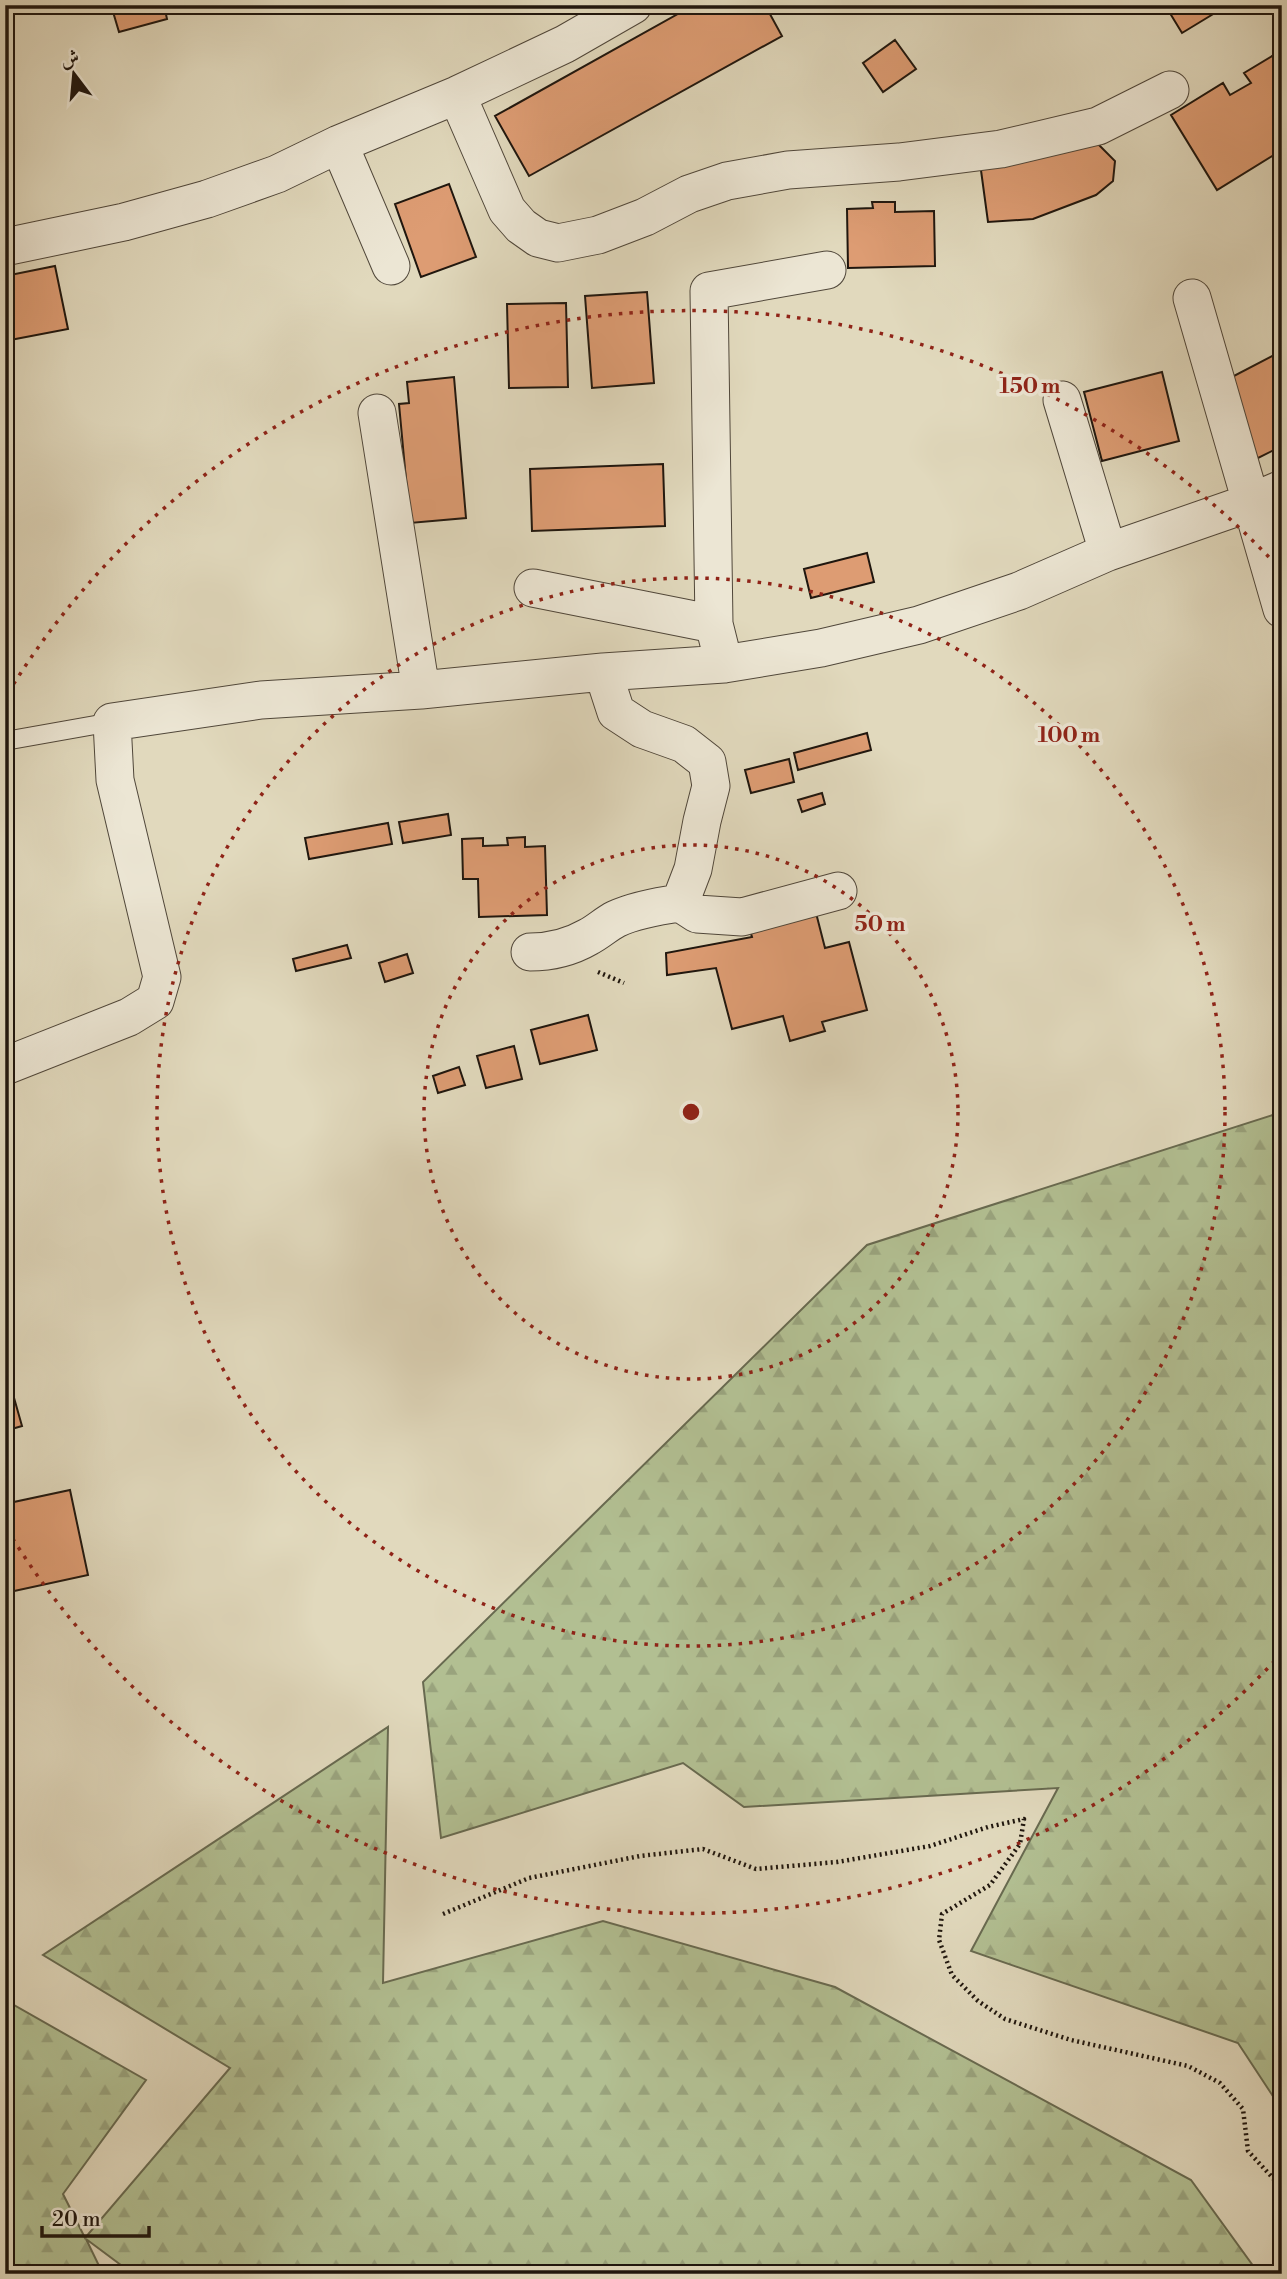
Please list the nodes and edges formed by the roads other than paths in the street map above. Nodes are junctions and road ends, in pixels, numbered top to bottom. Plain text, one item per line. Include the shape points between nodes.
1 (634, 5) edge
2 (1170, 90) dead end
3 (457, 94) junction
4 (340, 144) junction
5 (5, 247) edge
6 (391, 266) dead end
7 (827, 270) dead end
8 (1192, 298) dead end
9 (1062, 400) dead end
10 (377, 413) dead end
11 (1267, 496) edge
12 (1108, 552) junction
13 (533, 588) dead end
14 (1282, 609) edge
15 (714, 624) junction
16 (724, 664) junction
17 (603, 672) junction
18 (421, 690) junction
19 (112, 722) junction
20 (5, 741) edge
21 (838, 891) dead end
22 (680, 903) junction
23 (530, 952) dead end
24 (5, 1066) edge

1 - 3 street via 565,44
2 - 3 street via 1098,126 1001,149 788,170 727,181 598,235 558,243 538,238 507,210
3 - 4 street
4 - 5 street via 277,174 207,199
4 - 6 street
7 - 15 street via 709,292
8 - 11 street
9 - 12 street
10 - 18 street
11 - 12 street
11 - 14 street
12 - 16 street via 1019,591 919,625
13 - 15 street
15 - 16 street
16 - 17 street
17 - 18 street
17 - 22 street via 615,712 642,729 684,744 707,762 711,786
18 - 19 street via 261,700
19 - 20 lane
19 - 24 street via 115,780 162,977 155,1001 129,1017
21 - 22 street via 742,917 697,914
22 - 23 street via 616,919 568,947

